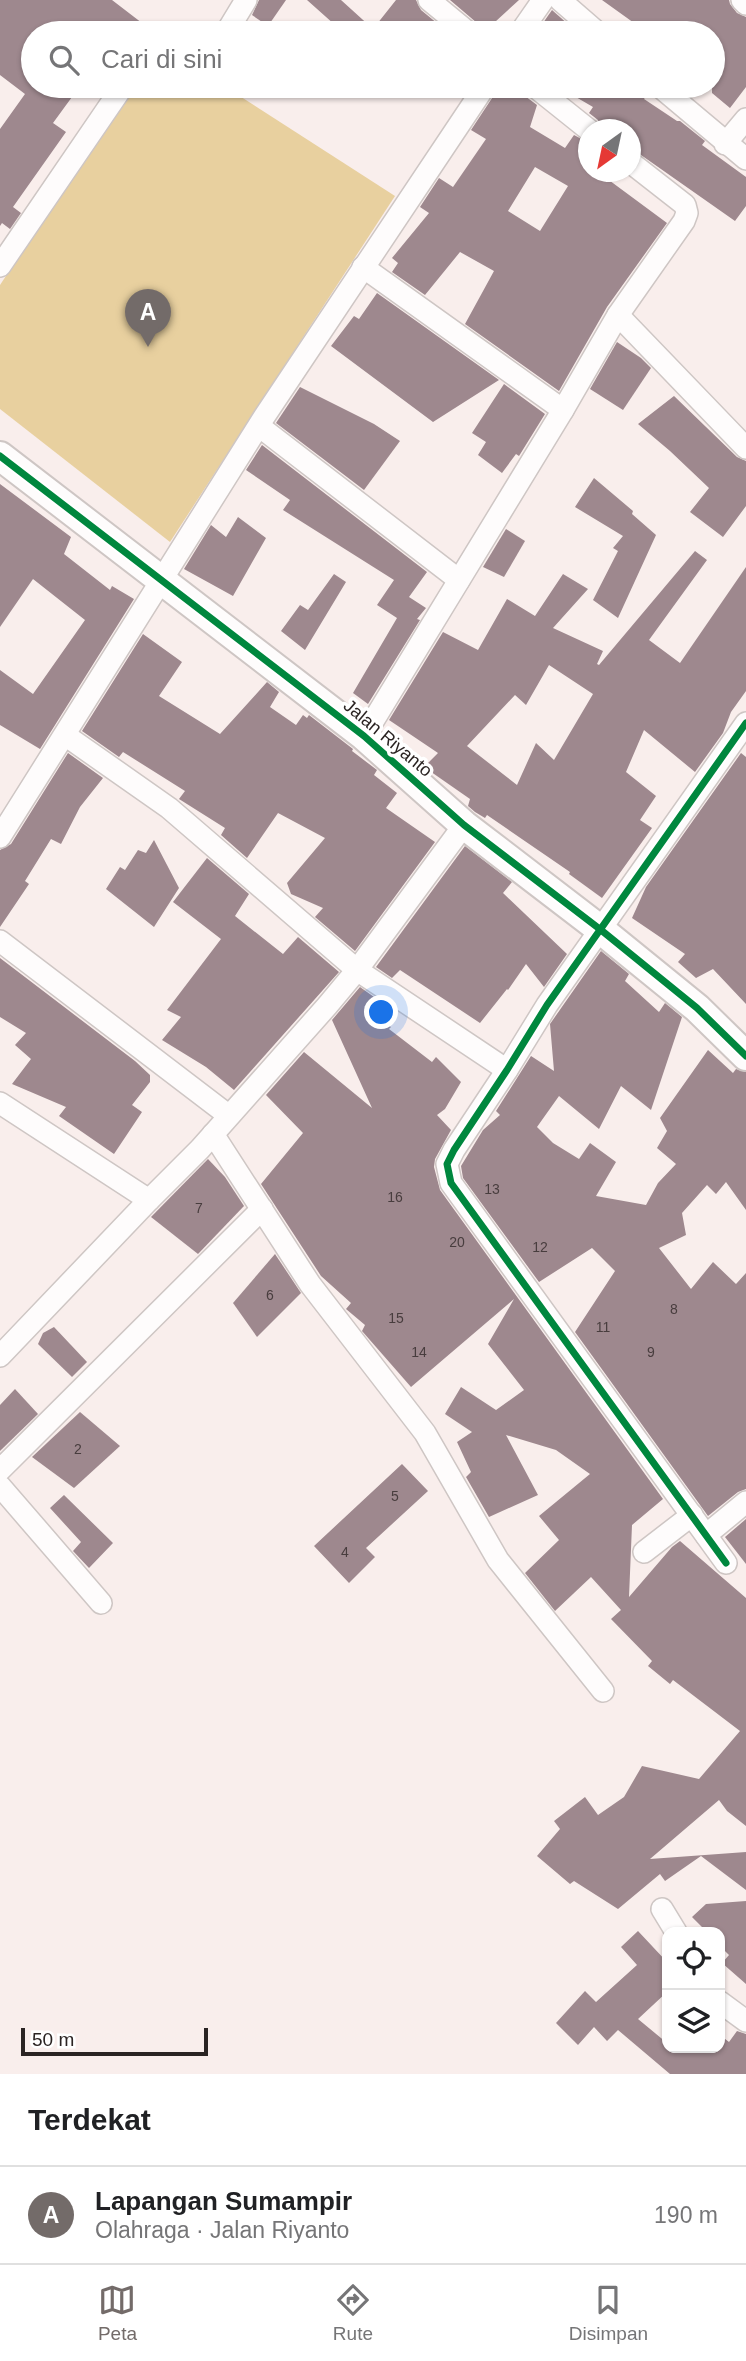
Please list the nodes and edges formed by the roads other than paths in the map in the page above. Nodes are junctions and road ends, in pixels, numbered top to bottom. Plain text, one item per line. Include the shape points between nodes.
1 (246, 0) edge
2 (429, 0) edge
3 (543, 0) edge
4 (560, 0) edge
5 (742, 0) edge
6 (746, 4) edge
7 (233, 21) edge
8 (454, 21) edge
9 (528, 21) edge
10 (584, 21) edge
11 (115, 98) edge
12 (477, 98) edge
13 (549, 98) edge
14 (674, 98) edge
15 (746, 119) edge
16 (578, 121) edge
17 (740, 151) edge
18 (641, 170) edge
19 (0, 265) edge
20 (363, 267) junction
21 (618, 315) junction
22 (563, 410) junction
23 (259, 426) junction
24 (746, 448) edge
25 (0, 456) edge
26 (162, 580) junction
27 (459, 580) junction
28 (746, 723) edge
29 (65, 735) junction
30 (364, 736) junction
31 (464, 824) junction
32 (0, 836) edge
33 (601, 930) junction
34 (0, 941) edge
35 (357, 970) junction
36 (746, 1056) edge
37 (507, 1070) junction
38 (0, 1103) edge
39 (228, 1115) junction
40 (213, 1135) junction
41 (149, 1200) junction
42 (262, 1209) junction
43 (0, 1356) edge
44 (0, 1470) edge
45 (0, 1486) edge
46 (746, 1502) edge
47 (692, 1515) junction
48 (706, 1535) junction
49 (644, 1552) dead end
50 (726, 1563) dead end
51 (101, 1603) dead end
52 (603, 1691) dead end
53 (662, 1909) dead end
54 (673, 1927) edge
55 (725, 2006) edge
56 (746, 2021) edge

1 - 7 street
2 - 8 street
3 - 9 street
4 - 10 street
5 - 6 street
11 - 19 street
12 - 20 street
13 - 16 street
14 - 17 street
15 - 17 street
18 - 21 street via 684,205 687,213
20 - 22 street
20 - 23 street
21 - 22 street
21 - 24 street
22 - 27 street
23 - 26 street
23 - 27 street
25 - 26 street, Jalan Riyanto
26 - 29 street
26 - 30 street, Jalan Riyanto
27 - 30 street
28 - 33 street
29 - 32 street
29 - 35 street via 169,808
30 - 31 street, Jalan Riyanto
31 - 33 street, Jalan Riyanto
31 - 35 street
33 - 36 street, Jalan Riyanto via 697,1008
33 - 37 street
34 - 39 street
35 - 37 street
35 - 39 street
37 - 47 street via 447,1164 451,1183
38 - 41 street
39 - 40 street
40 - 41 street
40 - 42 street
41 - 43 street
42 - 44 street
42 - 52 street via 310,1284 425,1433 498,1560
45 - 51 street
46 - 48 street
47 - 48 street
47 - 49 street
48 - 50 street
53 - 54 street
55 - 56 street

